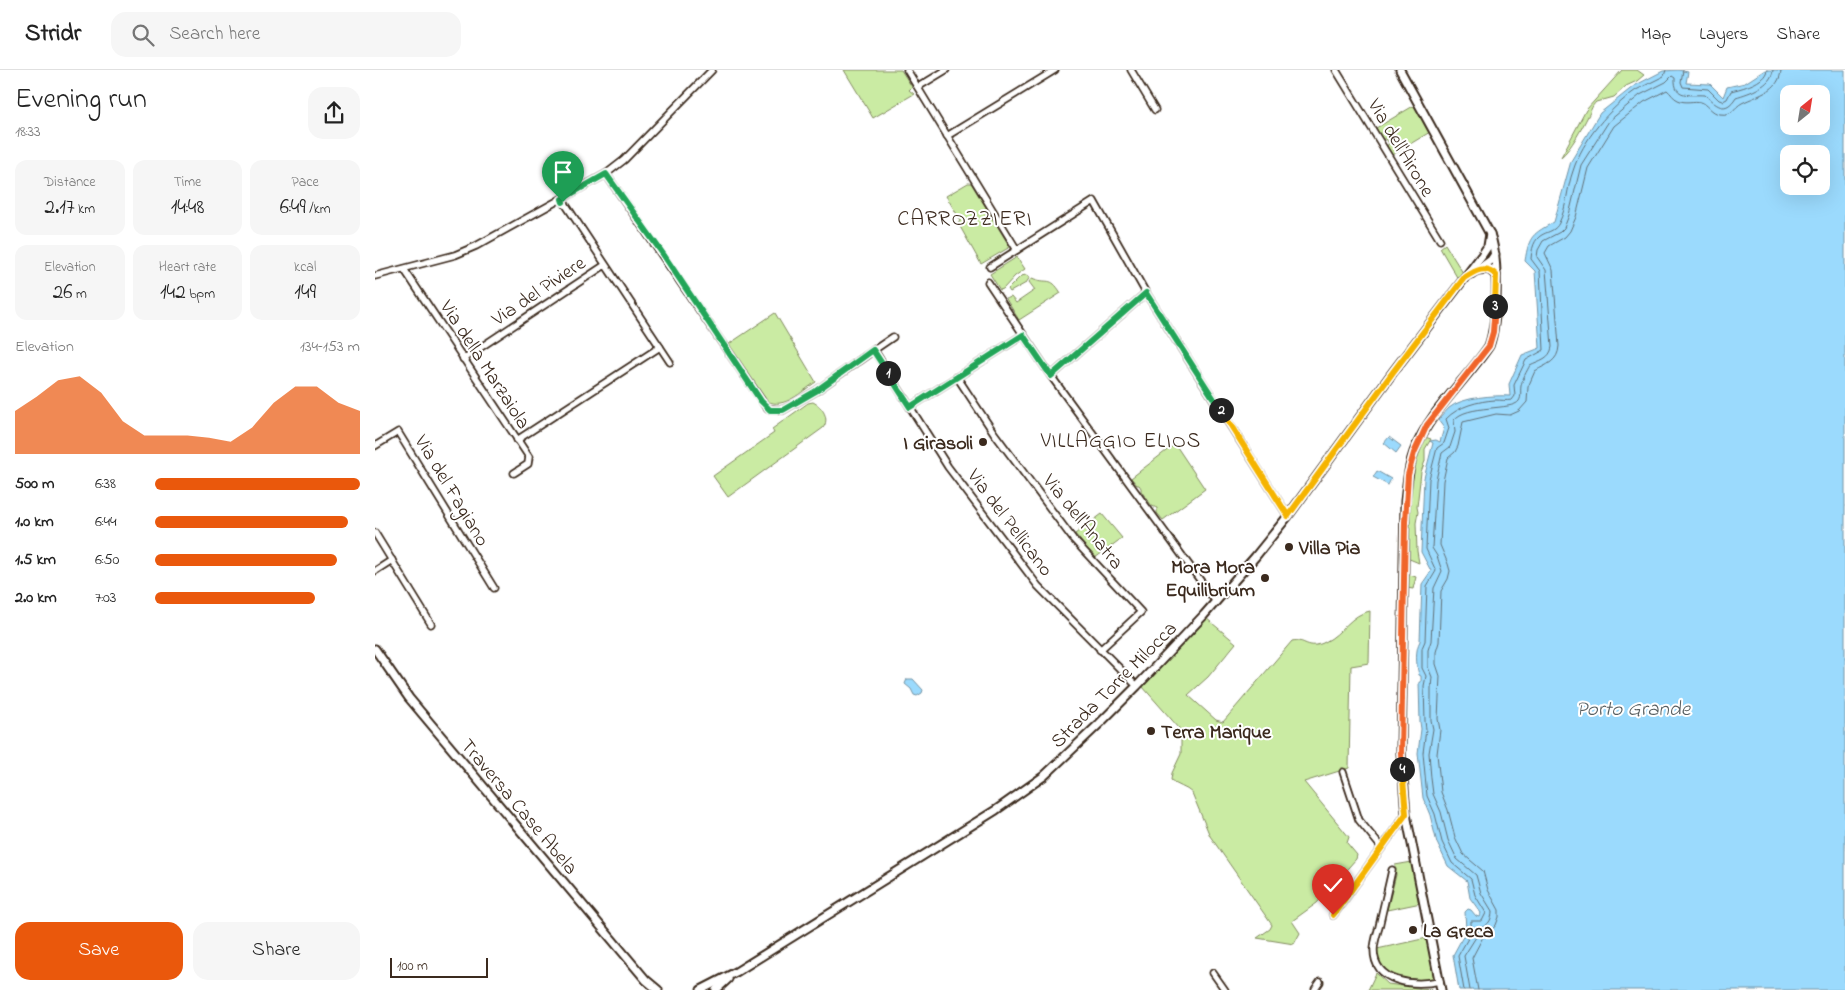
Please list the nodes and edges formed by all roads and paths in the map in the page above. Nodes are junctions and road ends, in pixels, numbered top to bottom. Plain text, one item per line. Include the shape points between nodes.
1 (712, 70) edge
2 (907, 70) edge
3 (946, 70) edge
4 (1055, 70) edge
5 (1131, 70) edge
6 (1336, 70) edge
7 (1400, 70) edge
8 (918, 87) junction
9 (1155, 110) dead end
10 (947, 136) junction
11 (606, 174) junction
12 (562, 199) junction
13 (1490, 234) junction
14 (1440, 240) dead end
15 (1017, 250) junction
16 (1495, 254) junction
17 (1482, 255) junction
18 (605, 265) junction
19 (990, 267) dead end
20 (404, 269) junction
21 (1477, 270) junction
22 (1496, 275) junction
23 (375, 276) edge
24 (1464, 278) junction
25 (988, 282) dead end
26 (1146, 293) junction
27 (1023, 335) junction
28 (893, 337) dead end
29 (660, 347) junction
30 (873, 350) junction
31 (463, 359) junction
32 (670, 362) dead end
33 (1051, 376) junction
34 (957, 377) junction
35 (910, 407) junction
36 (517, 440) junction
37 (375, 446) edge
38 (514, 473) dead end
39 (1288, 516) junction
40 (375, 533) edge
41 (392, 560) junction
42 (375, 571) edge
43 (494, 588) dead end
44 (1216, 602) junction
45 (431, 624) dead end
46 (375, 649) edge
47 (1100, 650) junction
48 (1137, 686) junction
49 (1343, 772) dead end
50 (1406, 814) junction
51 (1381, 847) junction
52 (1392, 870) dead end
53 (1333, 915) dead end
54 (736, 972) junction
55 (1213, 973) dead end
56 (646, 980) junction
57 (1440, 981) junction
58 (1320, 982) dead end
59 (652, 990) edge
60 (658, 990) edge
61 (701, 990) edge
62 (716, 990) edge
63 (1225, 990) edge
64 (1316, 990) edge
65 (1441, 990) edge

1 - 11 street via 624,160
2 - 8 street
3 - 8 street
4 - 10 street
5 - 9 street
6 - 14 street, Via dell'Airone
7 - 13 street
8 - 10 street
10 - 15 street
11 - 12 street
11 - 30 street via 770,410 783,410 816,391
12 - 18 street
12 - 20 street via 476,246
13 - 16 street
13 - 17 street, Strada Torre Milocca
15 - 19 street
15 - 26 street via 1094,201
16 - 17 street
16 - 21 street
16 - 22 street
17 - 24 street, Strada Torre Milocca
18 - 29 street
18 - 31 street, Via del Piviere
20 - 23 street
20 - 31 street, Via della Marzaiola
21 - 22 street via 1489,269
21 - 24 street
22 - 50 street via 1493,332 1489,346 1427,425 1408,475 1401,753
24 - 39 street, Strada Torre Milocca
25 - 27 street
26 - 33 street
26 - 39 street
27 - 33 street
27 - 34 street
28 - 30 street
29 - 32 street
29 - 36 street
30 - 35 street, Via del Pellicano
31 - 36 street, Via della Marzaiola
33 - 44 street
34 - 35 street
34 - 47 street, Via dell'Anatra via 994,433 1073,539 1141,612
35 - 47 street, Via del Pellicano via 948,467 1038,586
36 - 38 street, Via della Marzaiola via 529,458 528,464
37 - 43 street, Via del Fagiano via 398,432
39 - 44 street, Strada Torre Milocca
40 - 41 street
41 - 42 street
41 - 45 street
44 - 48 street, Strada Torre Milocca
46 - 56 street, Traversa Case Abela via 415,706
47 - 48 street, Via del Pellicano
48 - 54 street, Strada Torre Milocca via 1043,776 996,810
49 - 51 street via 1359,820
50 - 51 street
50 - 57 street
51 - 53 street
52 - 57 street via 1373,949 1377,965 1386,976 1396,980 1427,984
54 - 61 street
54 - 62 street
55 - 63 street
56 - 59 street
56 - 60 street
57 - 65 street
58 - 64 street

